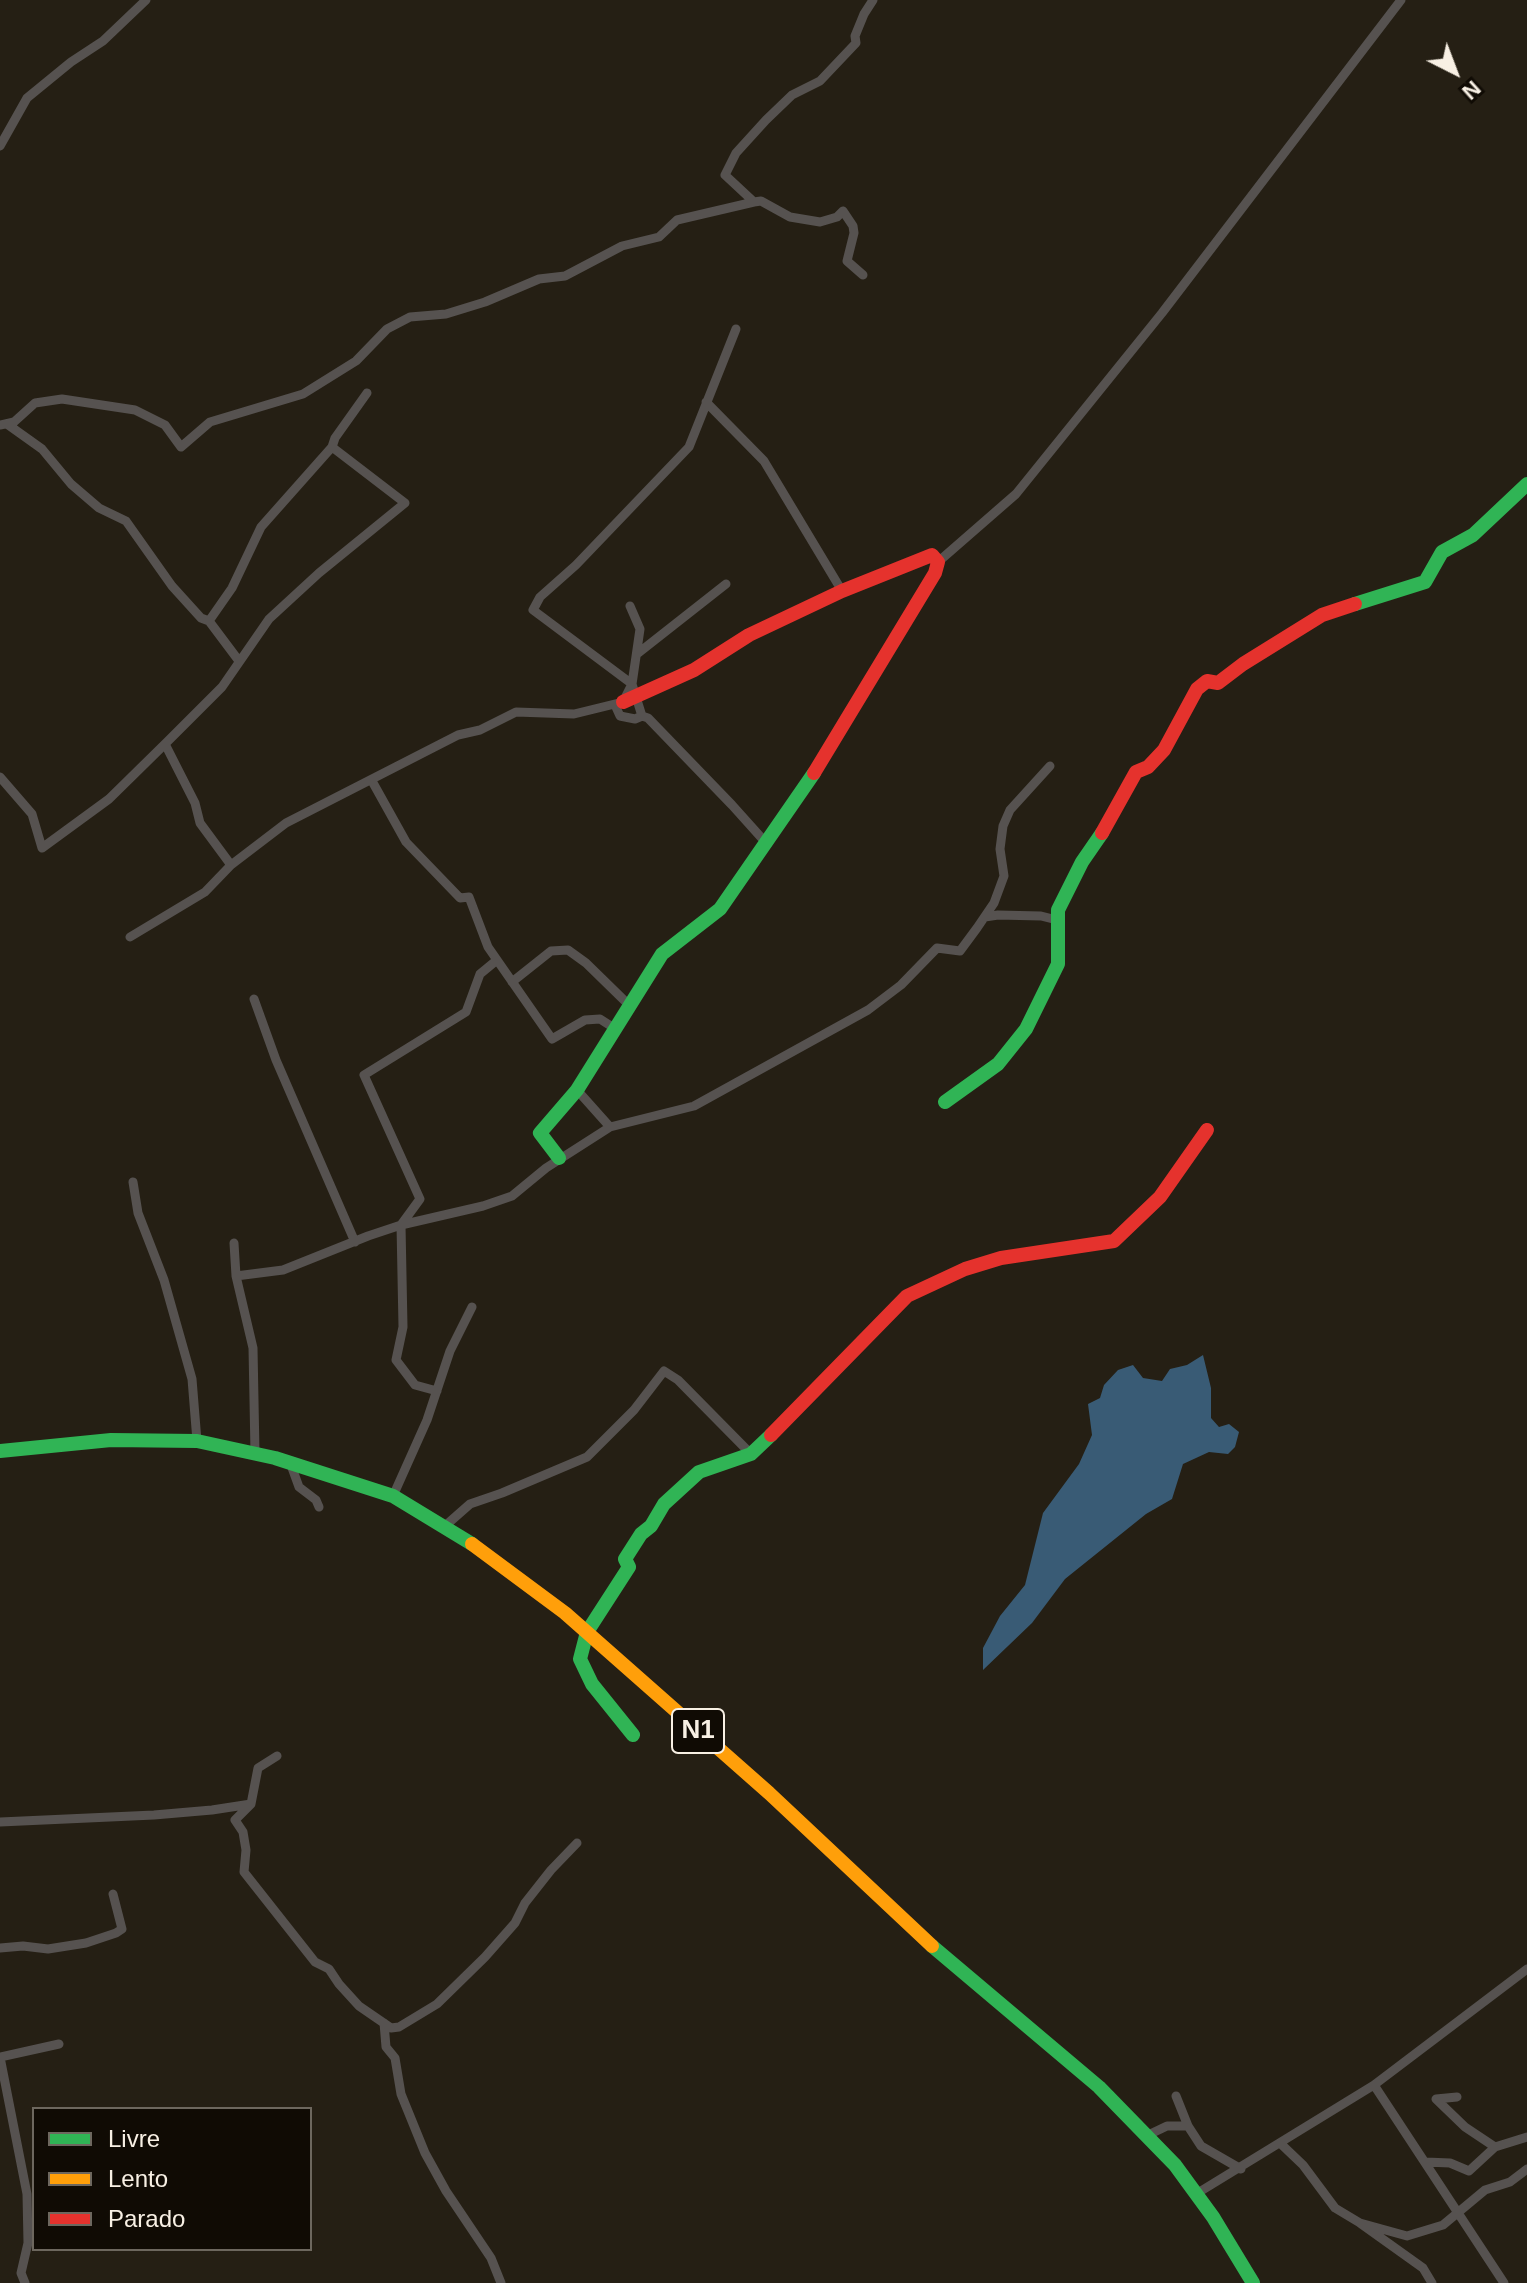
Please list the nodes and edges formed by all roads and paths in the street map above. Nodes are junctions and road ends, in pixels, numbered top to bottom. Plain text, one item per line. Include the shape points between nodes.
1 (146, 0) edge
2 (873, 0) edge
3 (1401, 0) edge
4 (0, 146) edge
5 (754, 202) junction
6 (863, 275) dead end
7 (736, 329) dead end
8 (367, 393) dead end
9 (706, 402) junction
10 (4, 424) edge
11 (332, 447) junction
12 (1527, 484) edge
13 (938, 562) junction
14 (726, 584) dead end
15 (842, 591) junction
16 (630, 606) dead end
17 (209, 621) junction
18 (637, 654) junction
19 (239, 661) junction
20 (626, 697) junction
21 (642, 716) junction
22 (165, 744) junction
23 (1050, 766) dead end
24 (0, 777) edge
25 (372, 781) junction
26 (767, 844) junction
27 (231, 865) junction
28 (985, 917) junction
29 (1057, 920) junction
30 (130, 937) dead end
31 (497, 960) junction
32 (512, 982) junction
33 (254, 999) dead end
34 (630, 1006) junction
35 (614, 1028) junction
36 (577, 1090) junction
37 (945, 1102) dead end
38 (610, 1127) junction
39 (1207, 1130) dead end
40 (559, 1158) junction
41 (133, 1182) dead end
42 (401, 1225) junction
43 (355, 1242) junction
44 (234, 1243) dead end
45 (236, 1276) junction
46 (472, 1307) dead end
47 (437, 1391) junction
48 (197, 1441) junction
49 (0, 1451) edge
50 (255, 1453) junction
51 (751, 1454) junction
52 (291, 1463) junction
53 (393, 1496) junction
54 (319, 1507) dead end
55 (445, 1526) junction
56 (587, 1632) junction
57 (633, 1735) dead end
58 (277, 1756) dead end
59 (251, 1804) junction
60 (0, 1822) edge
61 (577, 1843) dead end
62 (113, 1894) dead end
63 (0, 1948) edge
64 (1527, 1969) edge
65 (384, 2023) junction
66 (59, 2044) dead end
67 (1374, 2085) junction
68 (1176, 2096) dead end
69 (1457, 2097) dead end
70 (1188, 2126) junction
71 (1146, 2136) junction
72 (1527, 2137) edge
73 (1281, 2144) junction
74 (1495, 2147) junction
75 (1426, 2162) junction
76 (1241, 2169) junction
77 (1527, 2169) edge
78 (1196, 2194) junction
79 (1460, 2213) junction
80 (1360, 2223) junction
81 (25, 2283) edge
82 (501, 2283) edge
83 (1253, 2283) edge
84 (1432, 2283) edge
85 (1504, 2283) edge

1 - 4 street via 103,41 27,98
2 - 5 street via 856,43 820,81 792,95 726,168 725,175
3 - 13 street via 1016,494
5 - 6 street via 807,222 843,211 854,233 847,261
5 - 10 street via 677,220 659,237 622,246 565,276 539,279 446,314 410,317 387,329 356,361 303,394 210,422 181,447 165,425 135,410 62,399 35,403
7 - 9 street
8 - 11 street
9 - 15 street via 764,461
9 - 20 street via 689,447 533,610
10 - 17 street via 42,449 99,508 126,521 172,586
11 - 17 street via 261,527 232,588
11 - 19 street via 405,503 269,619
12 - 29 main road via 1473,535 1442,552 1425,582 1322,615 1218,683 1207,681 1197,689 1164,750 1136,772 1082,862
13 - 15 main road via 932,555
13 - 26 main road
14 - 18 street
15 - 20 main road via 749,635 694,670
16 - 18 street via 640,629
17 - 19 street
18 - 20 street
19 - 22 street via 222,687
20 - 21 street
20 - 21 street via 620,716
20 - 25 street via 574,714 516,712 458,735
21 - 26 street
22 - 24 street via 109,799 42,848 32,814
22 - 27 street via 200,823
23 - 28 street via 1010,810 1003,826 1004,876
25 - 27 street via 286,823
25 - 31 street via 406,842 460,898 469,897
26 - 34 main road via 720,909 662,954
27 - 30 street via 205,892
28 - 29 street
28 - 38 street via 960,951 937,948 868,1010 694,1106
29 - 37 main road via 1058,964 1026,1029 998,1064
31 - 32 street
31 - 42 street via 480,974 466,1012 364,1075 420,1199
32 - 34 street via 551,951 568,950
32 - 35 street via 552,1039 585,1020 600,1019
33 - 43 street
34 - 35 main road
35 - 36 main road
36 - 38 street
36 - 40 main road via 540,1133
38 - 40 street
39 - 51 main road via 1160,1197 1114,1241 1001,1258 907,1296
40 - 42 street via 512,1196
41 - 48 street via 138,1213 192,1379
42 - 43 street
42 - 47 street via 403,1327 396,1360 415,1385
43 - 45 street via 283,1270
44 - 45 street
45 - 50 street via 253,1348
46 - 47 street
47 - 53 street
48 - 49 main road, N1 via 111,1440
48 - 50 main road, N1
50 - 52 main road, N1
51 - 55 street via 664,1371 587,1457 470,1504
51 - 56 main road via 699,1472 664,1504 625,1559 629,1567
52 - 53 main road, N1
52 - 54 street via 299,1487
53 - 55 main road, N1
55 - 56 main road, N1
56 - 57 main road via 580,1659 592,1684
56 - 71 main road, N1 via 948,1961 1099,2087
58 - 59 street via 258,1768
59 - 60 street via 154,1815
59 - 65 street via 235,1820 243,1832 244,1872 315,1962 329,1969 359,2006
61 - 65 street via 495,1946 437,2004 399,2027
62 - 63 street via 122,1929 116,1933 48,1949
64 - 67 street
65 - 82 street via 386,2047 395,2058 401,2094 425,2153
66 - 81 street via 0,2057 27,2194 28,2243 21,2273
67 - 73 street
67 - 75 street
68 - 70 street
69 - 74 street via 1436,2099
70 - 71 street via 1167,2126
70 - 76 street via 1201,2146
71 - 78 main road, N1
72 - 74 street
73 - 76 street
73 - 80 street via 1335,2208
74 - 75 street via 1469,2171
75 - 79 street
76 - 78 street
77 - 79 street via 1510,2182 1485,2190
78 - 83 main road, N1
79 - 80 street via 1443,2225 1407,2236
79 - 85 street
80 - 84 street via 1423,2268

